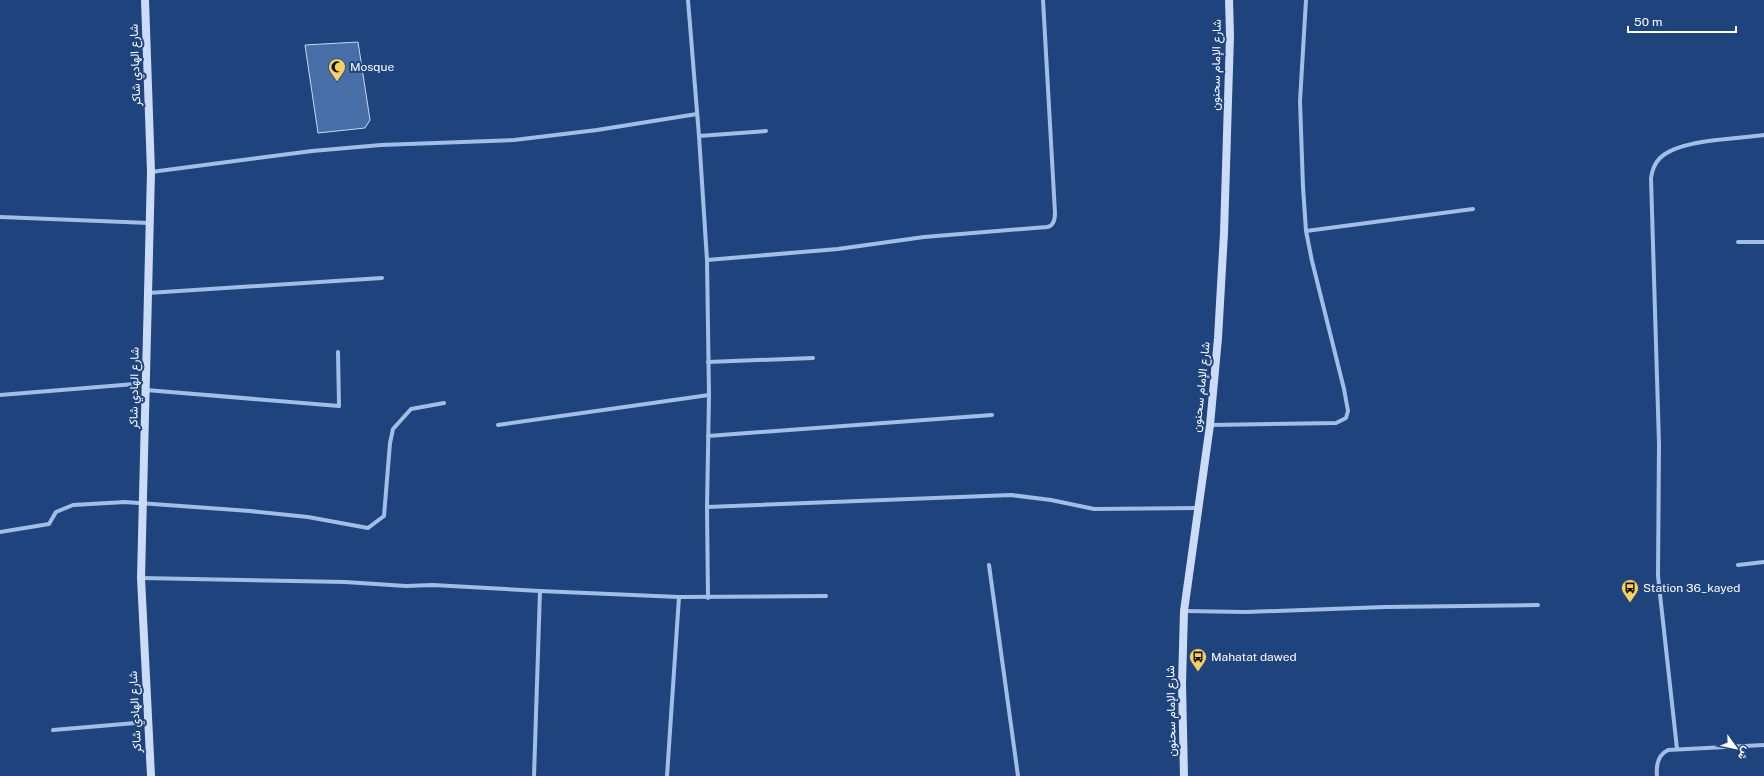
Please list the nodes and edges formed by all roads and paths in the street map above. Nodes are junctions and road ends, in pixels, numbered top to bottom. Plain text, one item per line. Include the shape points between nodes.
1 (145, 0) edge
2 (688, 0) edge
3 (1043, 0) edge
4 (1228, 0) edge
5 (1306, 0) edge
6 (697, 114) junction
7 (766, 131) dead end
8 (1764, 135) edge
9 (699, 136) junction
10 (151, 172) junction
11 (1473, 209) dead end
12 (0, 217) edge
13 (150, 223) junction
14 (1306, 231) junction
15 (1738, 242) dead end
16 (1764, 242) edge
17 (706, 260) junction
18 (382, 278) dead end
19 (148, 293) junction
20 (338, 352) dead end
21 (814, 358) dead end
22 (708, 362) junction
23 (146, 386) junction
24 (0, 395) edge
25 (709, 395) junction
26 (444, 403) dead end
27 (992, 415) dead end
28 (498, 424) dead end
29 (1210, 425) junction
30 (708, 436) junction
31 (144, 504) junction
32 (707, 507) junction
33 (1198, 508) junction
34 (0, 532) edge
35 (1764, 562) edge
36 (989, 565) dead end
37 (1738, 565) dead end
38 (141, 578) junction
39 (540, 591) junction
40 (826, 596) dead end
41 (679, 598) junction
42 (708, 598) junction
43 (1538, 604) dead end
44 (1184, 611) junction
45 (147, 722) junction
46 (53, 730) dead end
47 (1764, 745) edge
48 (1676, 749) junction
49 (151, 776) edge
50 (534, 776) edge
51 (666, 776) edge
52 (1018, 776) edge
53 (1184, 776) edge
54 (1657, 776) edge

1 - 10 street, شارع الهادي شاكر
2 - 6 street
3 - 17 street via 1055,213 1051,226
4 - 29 street, شارع الإمام سحنون via 1230,35 1224,233
5 - 14 street via 1300,101
6 - 9 street
6 - 10 street via 514,140 382,145 312,151
7 - 9 street
8 - 48 street via 1678,148 1658,159 1652,171 1659,444 1658,576
9 - 17 street
10 - 13 street, شارع الهادي شاكر
11 - 14 street
12 - 13 street
13 - 19 street, شارع الهادي شاكر
14 - 29 street via 1342,378 1348,415 1336,423
15 - 16 street
17 - 22 street
18 - 19 street
19 - 23 street, شارع الهادي شاكر
20 - 23 street via 340,406
21 - 22 street
22 - 25 street
23 - 24 street
23 - 31 street, شارع الهادي شاكر
25 - 28 street
25 - 30 street
26 - 31 street via 411,409 393,429 384,516 368,528 250,510
27 - 30 street
29 - 33 street, شارع الإمام سحنون
30 - 32 street
31 - 34 street via 124,502 73,505 56,512 49,524
31 - 38 street, شارع الهادي شاكر
32 - 33 street via 1011,495 1094,509
32 - 42 street
33 - 44 street, شارع الإمام سحنون
35 - 37 street
36 - 52 street
38 - 39 street via 345,582
38 - 45 street, شارع الهادي شاكر
39 - 41 street
39 - 50 street
40 - 42 street
41 - 42 street
41 - 51 street
43 - 44 street via 1246,612
44 - 53 street, شارع الإمام سحنون
45 - 46 street
45 - 49 street, شارع الهادي شاكر
47 - 48 street
48 - 54 street via 1666,751 1661,756 1657,765

